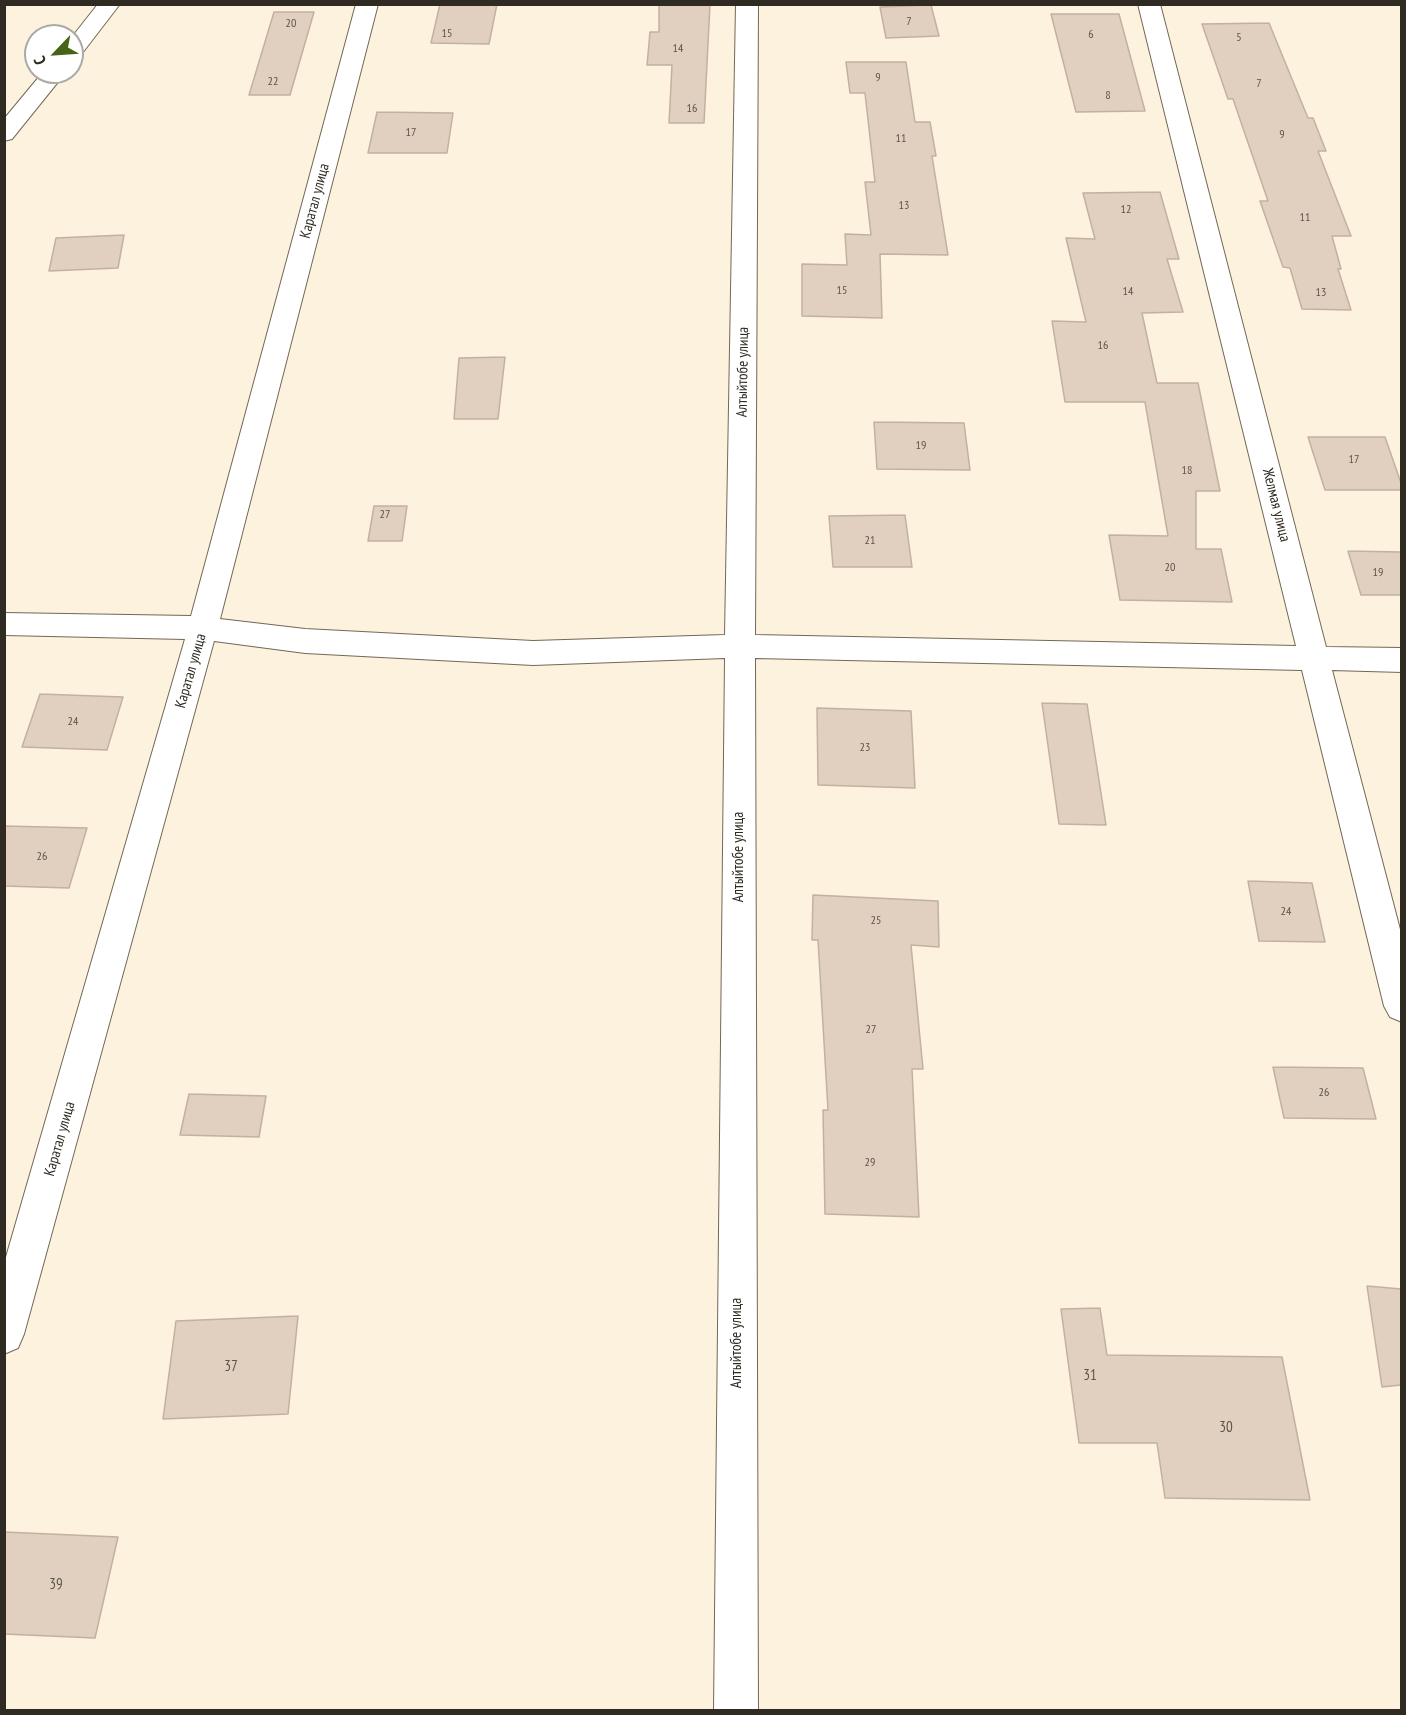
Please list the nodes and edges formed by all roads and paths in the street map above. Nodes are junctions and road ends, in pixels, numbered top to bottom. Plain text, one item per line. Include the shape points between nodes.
1 (110, 4) edge
2 (367, 4) edge
3 (747, 4) edge
4 (1149, 4) edge
5 (84, 36) edge
6 (45, 84) edge
7 (4, 134) edge
8 (4, 624) edge
9 (203, 628) junction
10 (740, 646) junction
11 (1314, 659) junction
12 (1401, 660) edge
13 (1401, 1006) edge
14 (4, 1334) edge
15 (736, 1710) edge

1 - 5 street
2 - 9 street, Каратал улица
3 - 10 street, Алтыйтобе улица
4 - 11 street, Желмая улица
6 - 7 street
8 - 9 street
9 - 10 street via 305,641 533,652
9 - 14 street, Каратал улица
10 - 11 street
10 - 15 street, Алтыйтобе улица
11 - 12 street
11 - 13 street, Желмая улица

